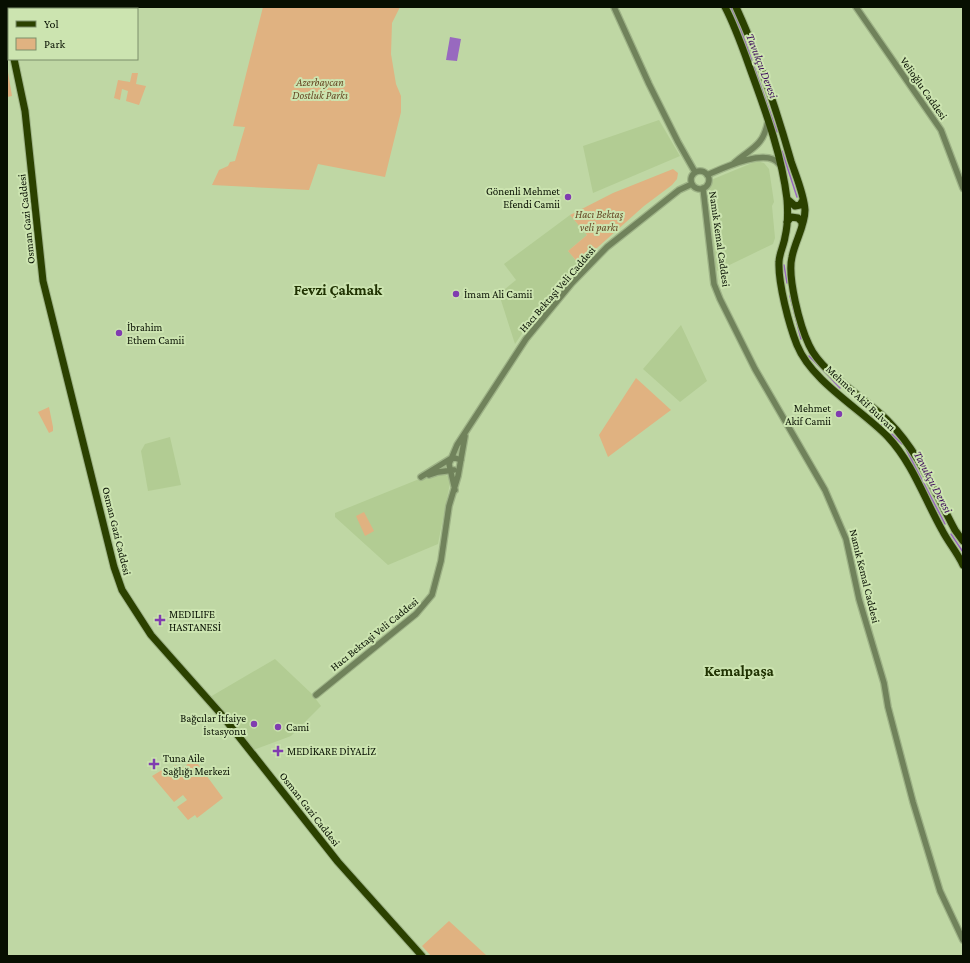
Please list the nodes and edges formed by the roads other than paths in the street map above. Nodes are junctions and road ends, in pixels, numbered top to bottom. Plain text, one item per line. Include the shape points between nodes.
1 (614, 7) edge
2 (725, 7) edge
3 (736, 7) edge
4 (856, 7) edge
5 (14, 60) edge
6 (768, 119) junction
7 (779, 164) junction
8 (732, 165) junction
9 (695, 172) junction
10 (707, 175) junction
11 (692, 184) junction
12 (703, 188) junction
13 (963, 188) edge
14 (787, 199) junction
15 (803, 200) junction
16 (787, 222) junction
17 (802, 226) junction
18 (465, 433) junction
19 (450, 459) junction
20 (461, 460) junction
21 (460, 468) junction
22 (451, 470) junction
23 (455, 490) junction
24 (955, 530) junction
25 (945, 536) junction
26 (963, 541) edge
27 (962, 561) edge
28 (316, 695) dead end
29 (963, 940) edge
30 (422, 956) edge

1 - 9 street via 683,159
2 - 6 main road, Mehmet Akif Bulvarı
3 - 15 main road, Mehmet Akif Bulvarı via 749,35 779,119
4 - 13 street, Velioğlu Caddesi via 941,130
5 - 30 main road, Osman Gazi Caddesi via 26,117 43,281 114,567 122,590 151,634 221,714 338,862
6 - 7 main road, Mehmet Akif Bulvarı
6 - 8 street via 760,141
7 - 8 street via 769,157
7 - 14 main road, Mehmet Akif Bulvarı
8 - 10 street
9 - 10 street via 703,171
9 - 11 street via 691,176
10 - 12 street via 708,183
11 - 12 street via 696,188
11 - 18 street, Hacı Bektaşi Veli Caddesi via 679,190 606,247 572,283 526,339
12 - 29 street, Namık Kemal Caddesi via 714,284 755,369 814,470 846,539 859,599 884,683 913,802 940,891
14 - 15 main road via 794,206 800,205
14 - 16 main road, Mehmet Akif Bulvarı
15 - 17 main road, Mehmet Akif Bulvarı via 805,211
16 - 17 main road via 791,217 798,218
16 - 25 main road, Mehmet Akif Bulvarı via 779,268 784,296 801,353 839,395 873,423 906,460
17 - 24 main road, Mehmet Akif Bulvarı via 790,267 798,314 809,346 818,361 889,421 908,443
18 - 19 street, Hacı Bektaşi Veli Caddesi
18 - 20 street, Hacı Bektaşi Veli Caddesi
19 - 20 street
19 - 22 street, Hacı Bektaşi Veli Caddesi
19 - 22 street via 421,477
20 - 21 street, Hacı Bektaşi Veli Caddesi
21 - 22 street
21 - 23 street, Hacı Bektaşi Veli Caddesi
22 - 23 street, Hacı Bektaşi Veli Caddesi
23 - 28 street, Hacı Bektaşi Veli Caddesi via 435,586 428,603
24 - 25 main road via 948,527
24 - 26 main road, Mehmet Akif Bulvarı
25 - 27 main road, Mehmet Akif Bulvarı

